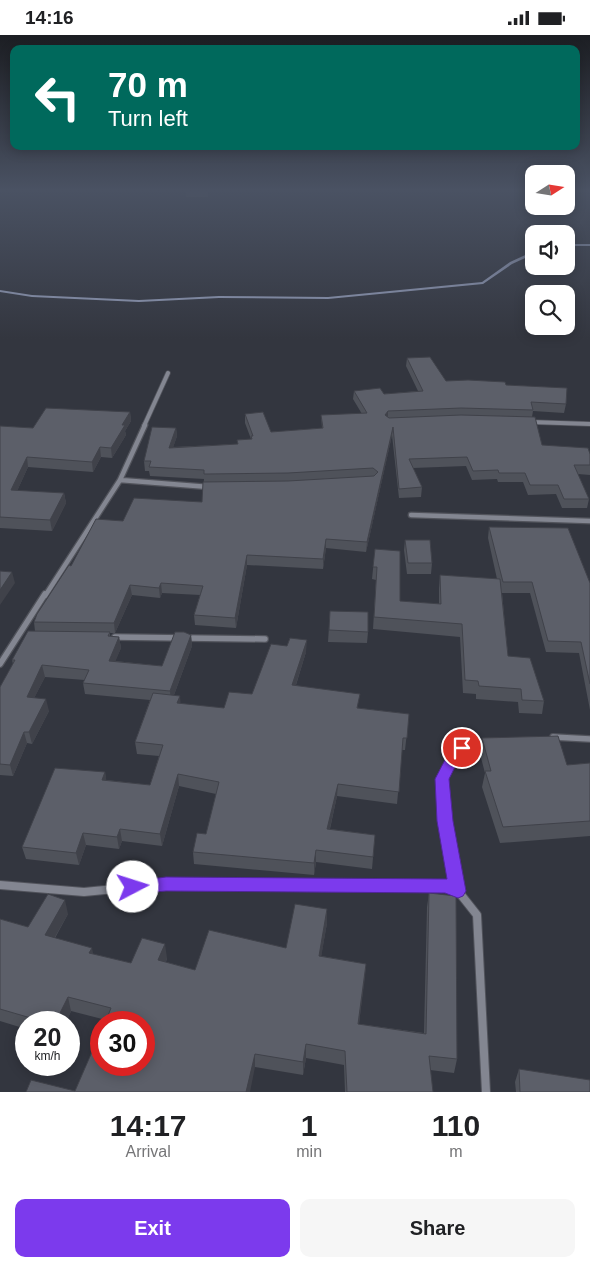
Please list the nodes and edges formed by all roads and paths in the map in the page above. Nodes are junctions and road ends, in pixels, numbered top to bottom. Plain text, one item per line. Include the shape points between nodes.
1 (168, 373) dead end
2 (525, 422) edge
3 (590, 424) edge
4 (120, 479) junction
5 (216, 487) edge
6 (411, 515) dead end
7 (590, 521) edge
8 (106, 637) edge
9 (265, 639) dead end
10 (0, 664) edge
11 (544, 737) edge
12 (590, 739) edge
13 (498, 742) edge
14 (0, 885) edge
15 (458, 891) junction
16 (486, 1092) edge

1 - 4 street
2 - 3 street
4 - 5 street
4 - 10 street
6 - 7 street
8 - 9 street
11 - 12 street
13 - 15 street via 462,748 442,779 445,821
14 - 15 street via 84,892 166,884 446,886
15 - 16 street via 477,915

